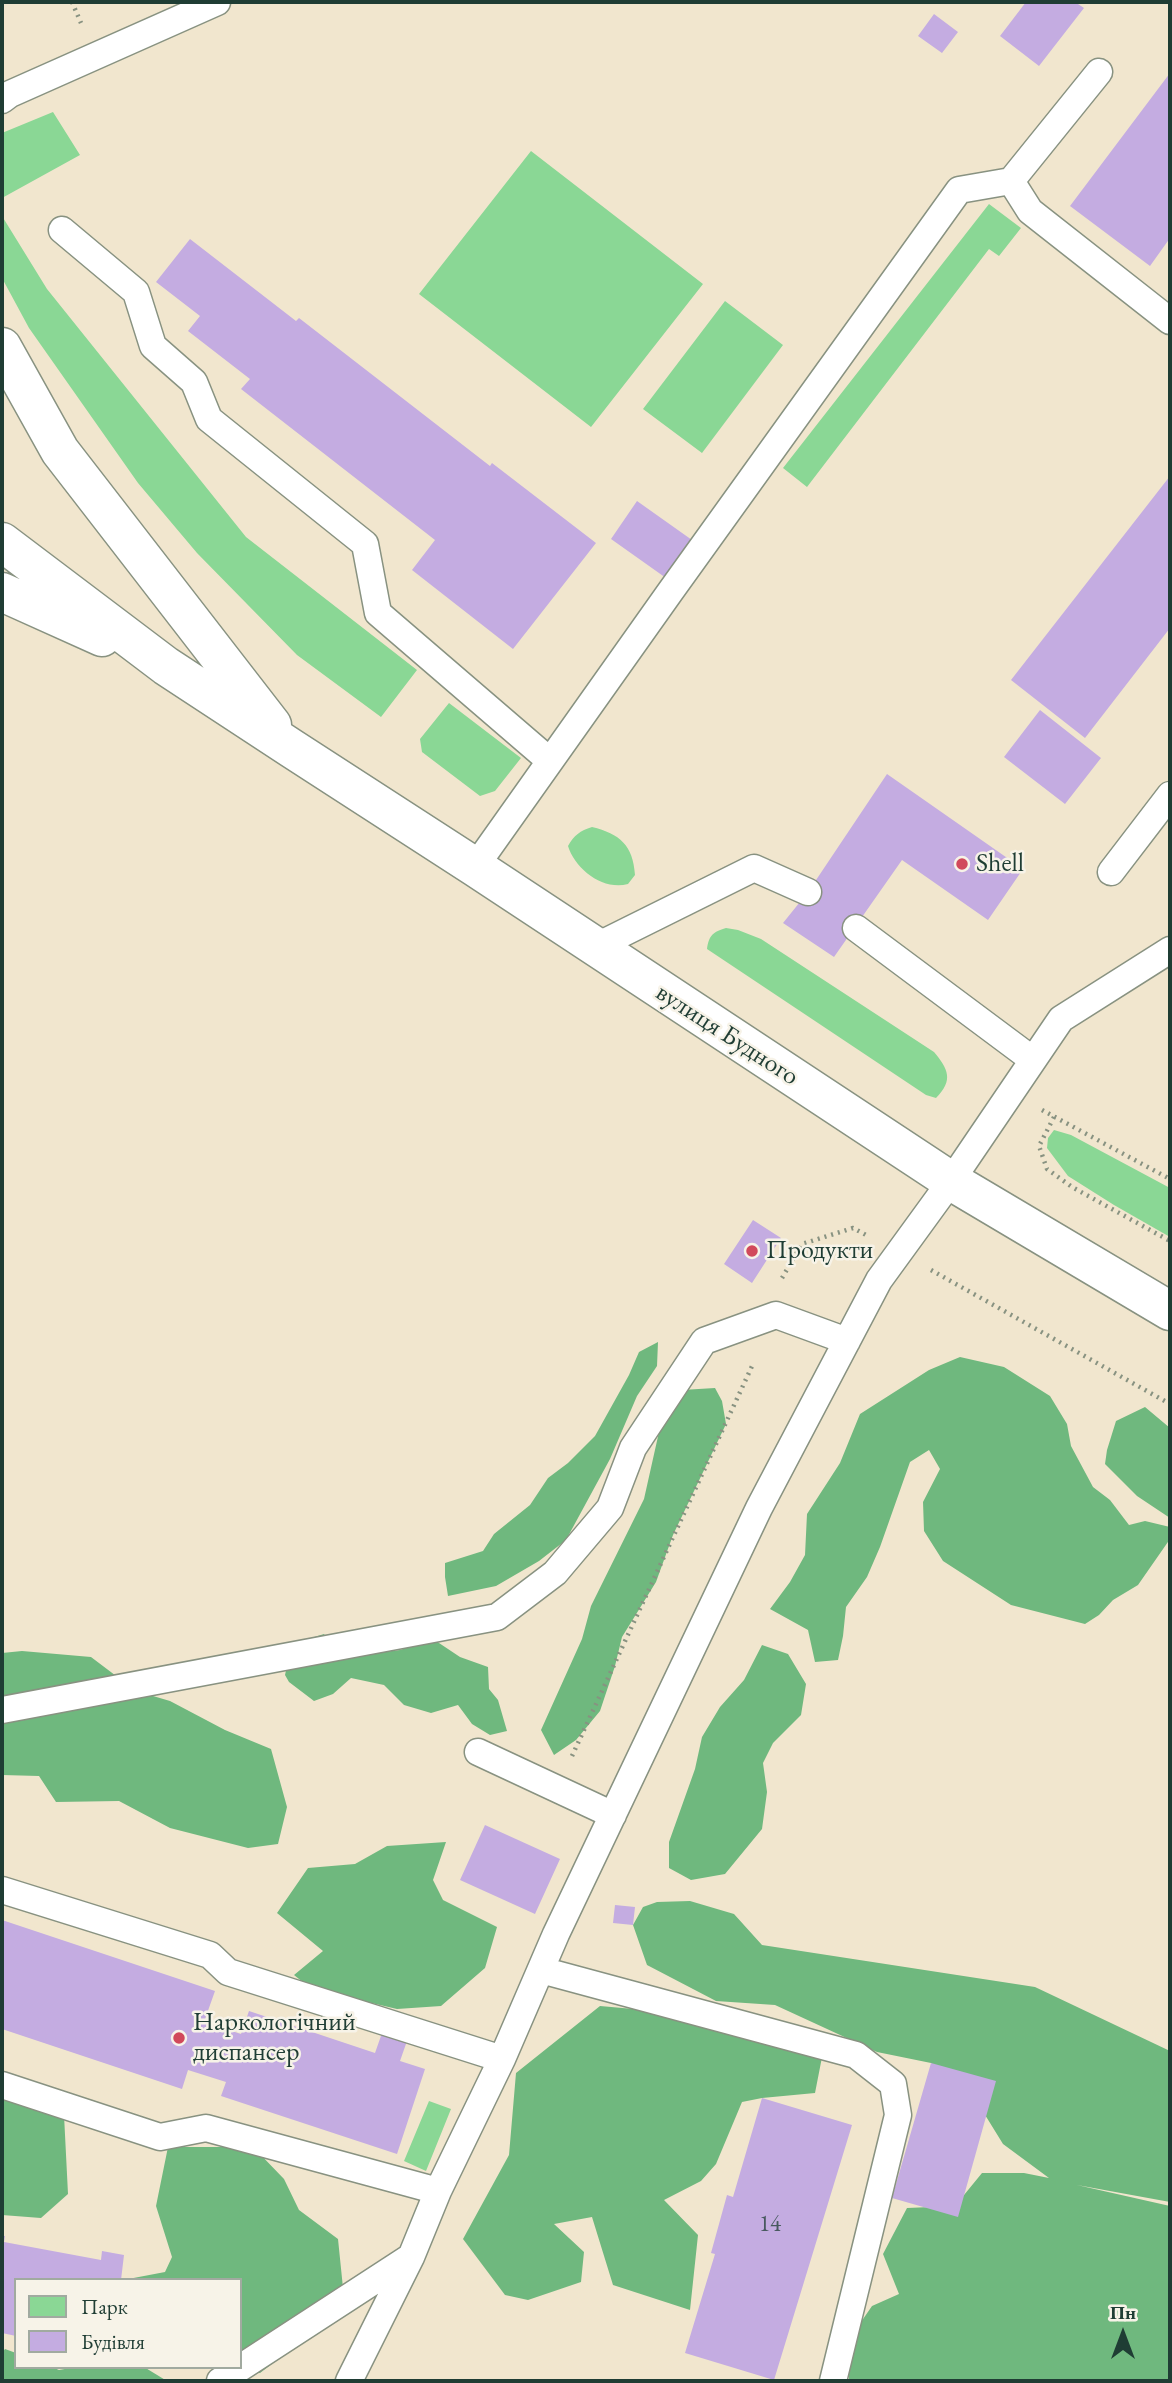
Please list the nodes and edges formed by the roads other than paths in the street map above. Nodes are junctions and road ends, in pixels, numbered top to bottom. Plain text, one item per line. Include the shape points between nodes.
1 (217, 2) edge
2 (1099, 72) dead end
3 (5, 90) edge
4 (1011, 181) junction
5 (62, 230) dead end
6 (1170, 321) edge
7 (2, 347) edge
8 (2, 542) edge
9 (2, 592) edge
10 (166, 666) junction
11 (291, 748) junction
12 (550, 761) junction
13 (1170, 796) edge
14 (475, 867) junction
15 (1111, 872) dead end
16 (808, 892) dead end
17 (856, 928) dead end
18 (594, 947) junction
19 (1170, 950) edge
20 (1033, 1060) junction
21 (951, 1181) junction
22 (1170, 1311) edge
23 (847, 1341) junction
24 (2, 1710) edge
25 (478, 1752) dead end
26 (613, 1815) junction
27 (2, 1891) edge
28 (541, 1970) junction
29 (502, 2059) junction
30 (2, 2085) edge
31 (438, 2191) junction
32 (411, 2257) junction
33 (242, 2367) edge
34 (238, 2369) edge
35 (220, 2381) edge
36 (349, 2381) edge
37 (833, 2381) edge

1 - 3 lane
2 - 4 lane
4 - 6 lane via 1030,211
4 - 12 lane via 959,190
5 - 12 lane via 136,292 153,346 194,382 209,419 365,544 378,613
7 - 11 highway via 60,451
8 - 10 highway
9 - 10 highway
10 - 11 highway, вулиця Будного
11 - 14 highway, вулиця Будного
12 - 14 lane
13 - 15 lane
14 - 18 highway, вулиця Будного
16 - 18 lane via 754,868
17 - 20 lane
18 - 21 highway, вулиця Будного
19 - 20 lane via 1061,1019
20 - 21 lane
21 - 22 highway, вулиця Будного
21 - 23 lane via 879,1280
23 - 24 lane via 776,1315 704,1341 633,1448 611,1508 555,1573 497,1617
23 - 26 lane via 759,1508
25 - 26 lane
26 - 28 lane
27 - 29 lane via 210,1955 228,1972
28 - 29 lane
28 - 37 lane via 856,2055 893,2084 898,2115
29 - 31 lane
30 - 31 lane via 160,2137 206,2128
31 - 32 lane
32 - 33 lane
32 - 36 lane
34 - 35 lane

